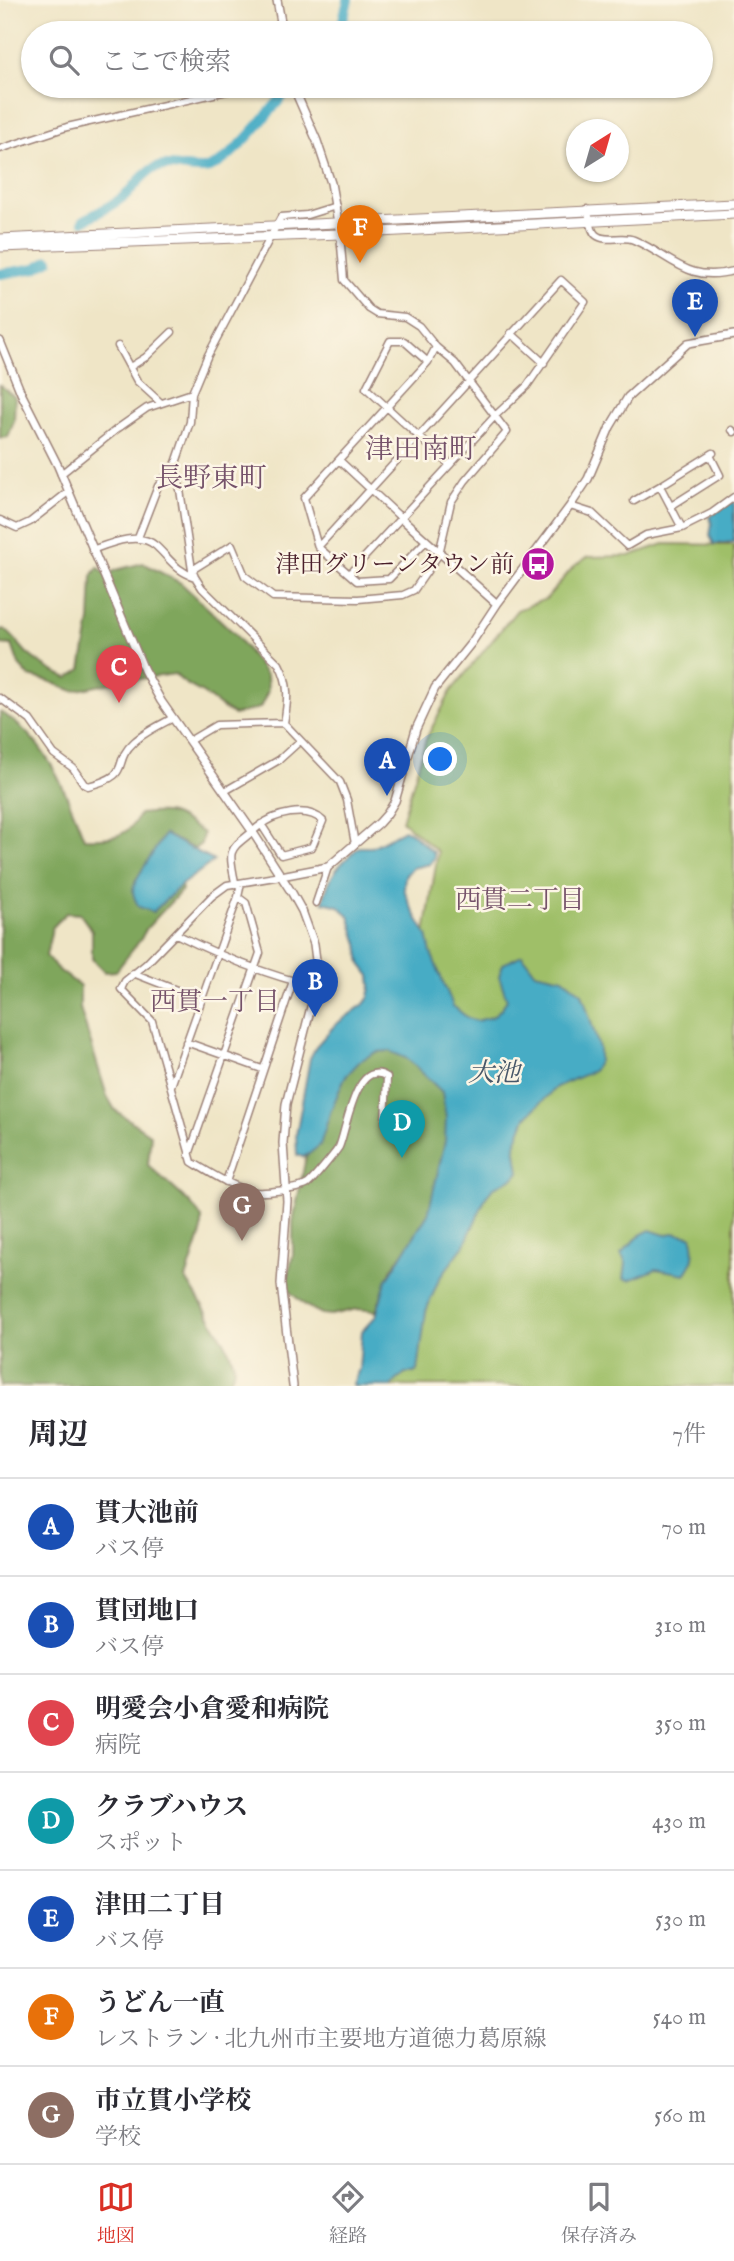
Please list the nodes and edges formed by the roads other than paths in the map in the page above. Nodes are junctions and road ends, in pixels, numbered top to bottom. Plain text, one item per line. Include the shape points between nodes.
1 (277, 0) edge
2 (281, 21) edge
3 (196, 98) edge
4 (298, 98) edge
5 (0, 149) edge
6 (734, 204) edge
7 (336, 206) junction
8 (587, 209) junction
9 (734, 214) edge
10 (338, 221) junction
11 (591, 221) junction
12 (277, 225) junction
13 (340, 233) junction
14 (271, 235) junction
15 (0, 239) edge
16 (0, 247) edge
17 (734, 271) edge
18 (172, 332) dead end
19 (511, 333) junction
20 (734, 335) edge
21 (0, 341) edge
22 (118, 346) dead end
23 (436, 347) junction
24 (428, 362) junction
25 (544, 363) junction
26 (130, 368) junction
27 (469, 380) junction
28 (192, 393) junction
29 (162, 403) junction
30 (387, 408) junction
31 (496, 415) junction
32 (418, 436) junction
33 (339, 460) junction
34 (176, 463) junction
35 (450, 465) junction
36 (61, 474) junction
37 (660, 486) junction
38 (370, 489) junction
39 (68, 492) junction
40 (734, 497) edge
41 (634, 500) dead end
42 (570, 506) junction
43 (671, 506) junction
44 (400, 517) junction
45 (0, 520) edge
46 (682, 528) junction
47 (138, 538) junction
48 (426, 541) junction
49 (318, 547) junction
50 (92, 550) junction
51 (439, 554) junction
52 (194, 573) junction
53 (349, 574) junction
54 (497, 604) junction
55 (0, 698) edge
56 (173, 718) junction
57 (284, 723) junction
58 (189, 741) junction
59 (300, 741) junction
60 (225, 791) junction
61 (261, 824) junction
62 (252, 831) junction
63 (355, 844) junction
64 (328, 867) junction
65 (281, 876) junction
66 (238, 883) junction
67 (238, 897) junction
68 (316, 903) dead end
69 (176, 934) junction
70 (216, 954) junction
71 (256, 968) junction
72 (133, 973) junction
73 (293, 981) junction
74 (314, 986) junction
75 (202, 1000) junction
76 (186, 1042) junction
77 (226, 1056) junction
78 (262, 1069) junction
79 (171, 1088) junction
80 (385, 1123) dead end
81 (189, 1155) junction
82 (226, 1182) junction
83 (285, 1190) junction
84 (293, 1386) edge

1 - 2 street
3 - 5 street via 68,127
4 - 7 street via 317,141
6 - 8 main road
7 - 10 street
7 - 12 street via 281,217
8 - 10 main road
8 - 11 street
9 - 11 main road
10 - 12 main road
10 - 13 street
11 - 13 main road
11 - 17 street via 597,236 632,239 693,273
12 - 14 street
12 - 15 main road
13 - 14 main road
13 - 23 street via 344,280 369,309 411,319
14 - 16 main road
14 - 28 street
18 - 26 street
19 - 25 street
19 - 25 street via 561,280 585,302
19 - 27 street
20 - 42 street via 688,343 628,397
21 - 36 street
22 - 26 street
23 - 24 street
23 - 27 street
24 - 30 street
24 - 30 street via 404,341 390,341 366,388
25 - 31 street
26 - 29 street via 137,381
27 - 31 street
27 - 32 street
28 - 29 street
28 - 34 street via 190,422
29 - 36 street via 117,429
30 - 32 street
30 - 33 street
31 - 35 street
31 - 51 street via 507,432 451,502
32 - 35 street
32 - 38 street
33 - 38 street
33 - 49 street via 304,498
34 - 47 street via 158,486
34 - 52 street
35 - 44 street
36 - 39 street
37 - 41 street
37 - 43 street
37 - 43 street via 712,454 720,475
38 - 44 street
38 - 49 street
39 - 45 street via 17,528
39 - 50 street
40 - 46 street
42 - 46 street via 592,513 627,546 646,535
42 - 54 street
43 - 46 street
44 - 48 street
44 - 53 street
47 - 50 street
47 - 52 street via 153,544 174,567
48 - 51 street
48 - 53 street via 389,579 357,581
49 - 53 street
50 - 56 street via 144,670
51 - 52 street via 414,590 358,599 273,597 245,576 232,545
51 - 54 street
52 - 57 street via 202,588 279,664 288,697
54 - 63 street via 435,688 416,729 395,801 379,824
55 - 56 street via 30,720 54,754 88,786 118,774 132,744
56 - 58 street
57 - 58 street via 216,725
57 - 59 street
58 - 60 street
59 - 60 street via 278,760
59 - 63 street via 344,789
60 - 62 street
61 - 61 street via 301,812 323,821 312,847 282,855
61 - 62 street
62 - 65 street
62 - 66 street via 229,856
63 - 64 street
64 - 65 street
64 - 68 street
65 - 66 street
65 - 74 street via 309,929 316,960
66 - 67 street
66 - 69 street via 212,896
67 - 70 street
67 - 71 street via 246,903 260,953
69 - 70 street
69 - 72 street
70 - 71 street
70 - 75 street
71 - 73 street
71 - 77 street
72 - 75 street
72 - 79 street via 121,989 152,1021
73 - 74 street
73 - 78 street
74 - 83 street via 286,1104
75 - 76 street
76 - 77 street
76 - 79 street
77 - 78 street
77 - 81 street
78 - 82 street
79 - 81 street
80 - 83 street via 388,1083 387,1077 378,1074 367,1079 352,1100 335,1154 305,1186
81 - 82 street via 192,1162
82 - 83 street via 256,1192
83 - 84 street via 281,1284

